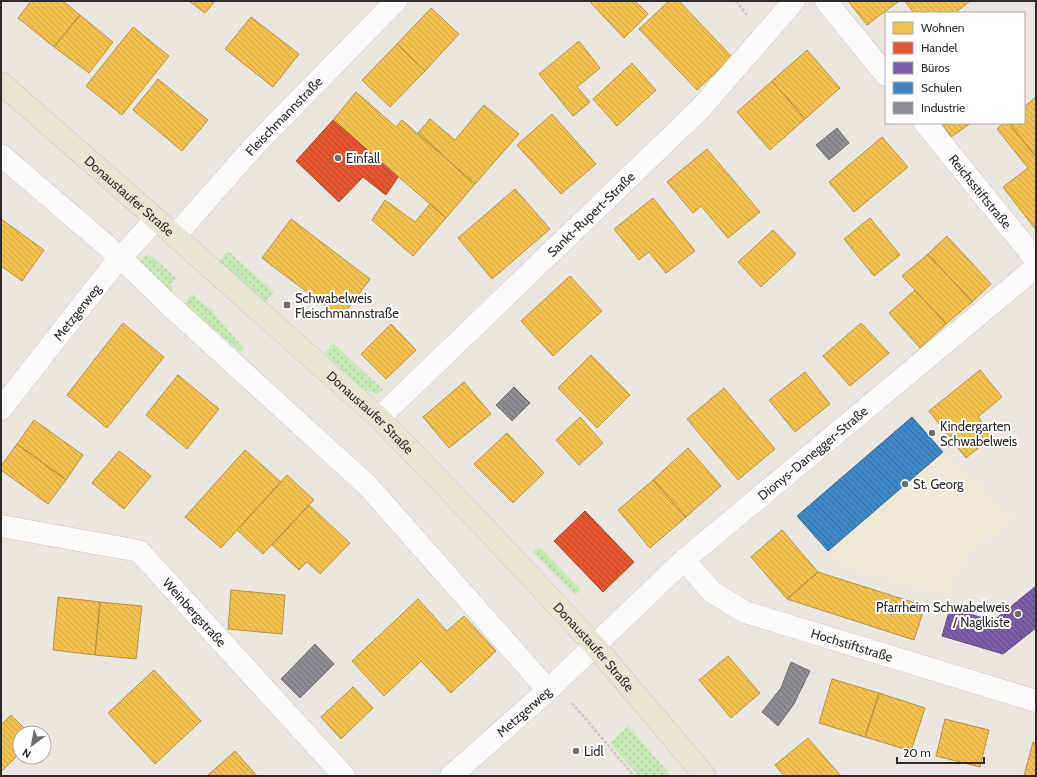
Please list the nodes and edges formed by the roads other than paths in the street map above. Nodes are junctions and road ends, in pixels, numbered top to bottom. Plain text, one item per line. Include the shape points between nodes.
1 (396, 1) edge
2 (794, 1) edge
3 (826, 1) edge
4 (885, 74) edge
5 (1, 83) edge
6 (926, 124) edge
7 (1, 155) edge
8 (156, 218) junction
9 (175, 236) junction
10 (121, 258) junction
11 (1036, 260) edge
12 (1036, 267) edge
13 (1, 409) edge
14 (379, 418) junction
15 (1, 526) edge
16 (684, 560) junction
17 (594, 645) junction
18 (551, 687) junction
19 (1036, 701) edge
20 (344, 776) edge
21 (450, 776) edge
22 (705, 776) edge

1 - 9 street, Fleischmannstraße via 255,145
2 - 14 street, Sankt-Rupert-Straße via 701,108
3 - 4 street
5 - 8 main road, Donaustaufer Straße
6 - 11 street, Reichsstiftstraße
7 - 10 street
8 - 9 main road, Donaustaufer Straße
8 - 10 street, Metzgerweg
9 - 14 main road, Donaustaufer Straße
10 - 13 street, Metzgerweg
10 - 18 street via 368,486
12 - 16 street, Dionys-Danegger-Straße
14 - 17 main road, Donaustaufer Straße
15 - 20 street, Weinbergstraße via 139,551
16 - 17 street, Dionys-Danegger-Straße
16 - 19 street, Hochstiftstraße via 712,592 745,612
17 - 18 street, Metzgerweg
17 - 22 main road, Donaustaufer Straße
18 - 21 street, Metzgerweg

